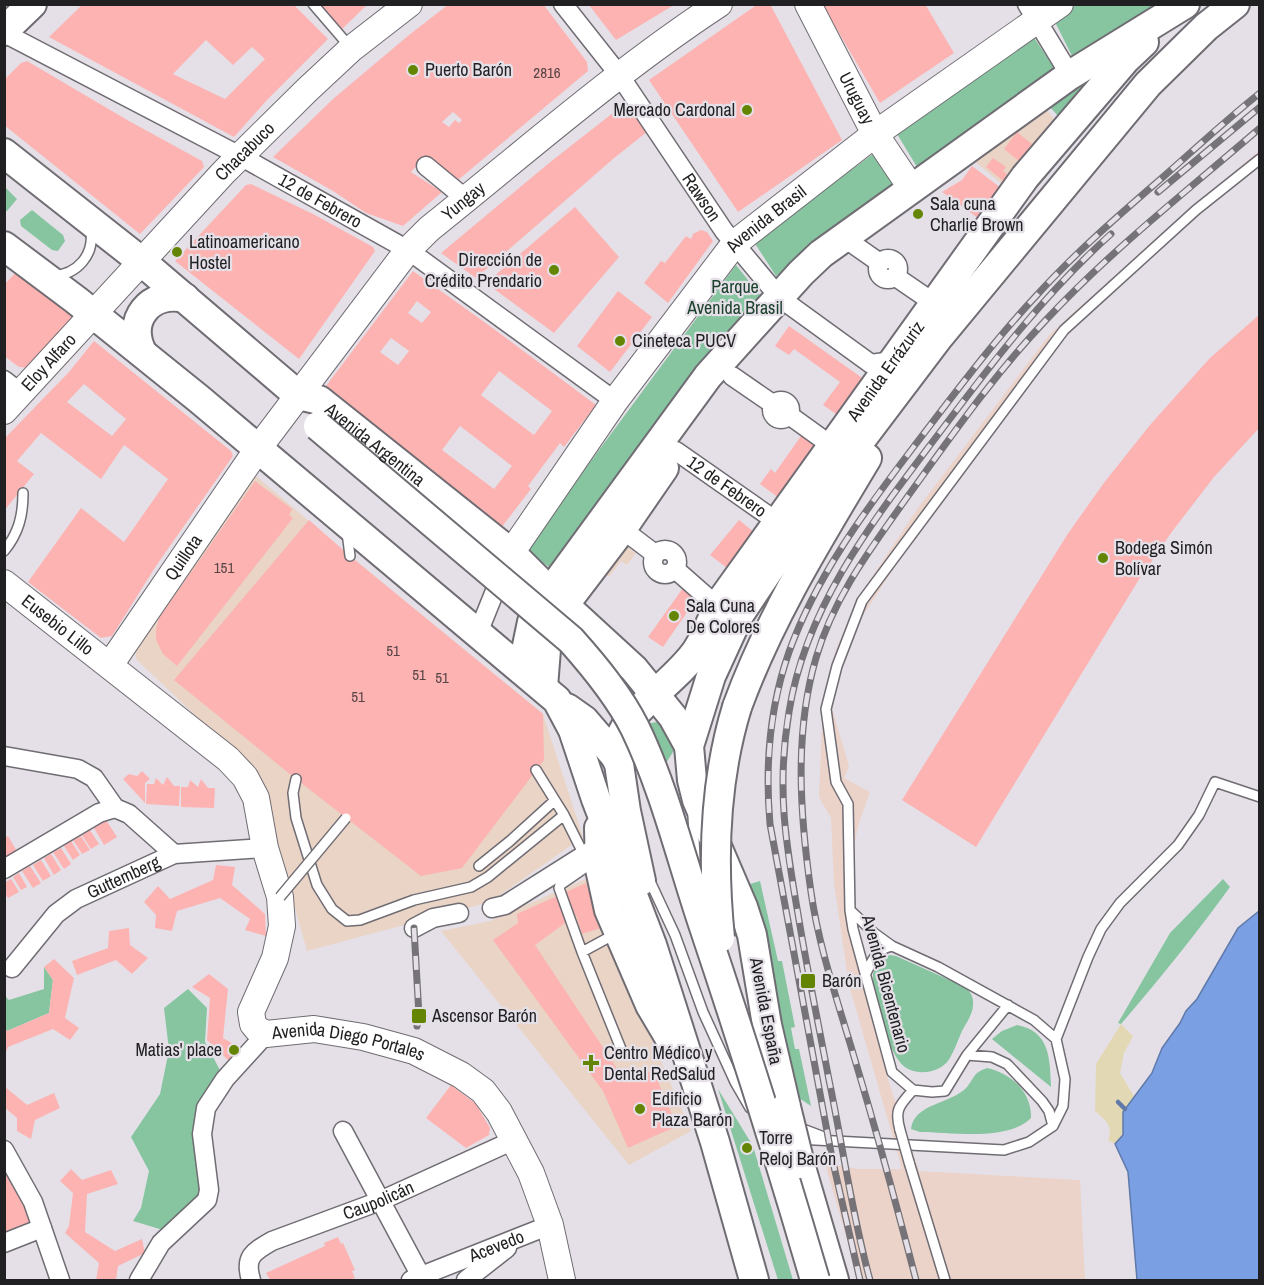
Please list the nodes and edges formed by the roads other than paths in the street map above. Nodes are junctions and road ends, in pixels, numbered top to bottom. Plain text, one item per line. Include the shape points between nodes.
1 (32, 4) edge
2 (314, 4) edge
3 (409, 4) edge
4 (563, 4) edge
5 (719, 4) edge
6 (808, 4) edge
7 (1060, 4) edge
8 (1185, 4) edge
9 (1234, 4) edge
10 (1032, 12) edge
11 (4, 32) edge
12 (351, 49) junction
13 (1070, 75) junction
14 (620, 76) junction
15 (875, 134) junction
16 (4, 153) edge
17 (240, 156) junction
18 (1260, 159) edge
19 (426, 166) dead end
20 (912, 189) junction
21 (1056, 196) junction
22 (466, 199) junction
23 (87, 218) junction
24 (843, 237) junction
25 (735, 243) junction
26 (408, 250) junction
27 (7, 253) edge
28 (141, 261) junction
29 (39, 273) junction
30 (185, 298) junction
31 (934, 303) junction
32 (773, 305) junction
33 (94, 314) junction
34 (142, 352) junction
35 (878, 371) junction
36 (732, 376) junction
37 (10, 395) edge
38 (298, 395) junction
39 (615, 401) junction
40 (832, 446) junction
41 (257, 450) junction
42 (676, 451) junction
43 (23, 493) dead end
44 (776, 521) junction
45 (346, 524) junction
46 (622, 529) junction
47 (4, 551) edge
48 (511, 553) junction
49 (350, 556) dead end
50 (4, 583) edge
51 (558, 598) junction
52 (719, 604) junction
53 (478, 633) junction
54 (110, 665) junction
55 (634, 669) junction
56 (679, 671) junction
57 (541, 686) junction
58 (655, 693) junction
59 (4, 756) edge
60 (617, 760) junction
61 (691, 765) junction
62 (536, 770) dead end
63 (296, 779) dead end
64 (1260, 797) edge
65 (596, 799) junction
66 (554, 801) junction
67 (115, 808) junction
68 (564, 815) junction
69 (346, 818) dead end
70 (265, 848) junction
71 (636, 852) junction
72 (174, 854) junction
73 (591, 856) junction
74 (479, 866) dead end
75 (4, 869) edge
76 (280, 897) junction
77 (492, 908) dead end
78 (850, 910) junction
79 (459, 913) dead end
80 (414, 928) dead end
81 (617, 933) junction
82 (652, 945) junction
83 (892, 946) junction
84 (582, 952) junction
85 (12, 968) dead end
86 (865, 975) junction
87 (1008, 1005) junction
88 (734, 1014) junction
89 (266, 1035) junction
90 (1056, 1039) junction
91 (623, 1054) dead end
92 (967, 1055) junction
93 (696, 1083) junction
94 (913, 1090) junction
95 (1053, 1126) junction
96 (343, 1131) dead end
97 (514, 1140) junction
98 (835, 1141) junction
99 (4, 1150) edge
100 (380, 1201) junction
101 (550, 1225) junction
102 (42, 1228) junction
103 (523, 1236) junction
104 (4, 1243) edge
105 (249, 1273) edge
106 (418, 1279) edge
107 (60, 1281) edge
108 (139, 1281) edge
109 (466, 1281) edge
110 (562, 1281) edge
111 (754, 1281) edge
112 (815, 1281) edge
113 (834, 1281) edge
114 (945, 1281) edge

1 - 11 main road
2 - 12 lane
3 - 12 street, Chacabuco
4 - 14 street, Rawson
5 - 14 street, Yungay
6 - 15 street, Uruguay
7 - 10 street, Avenida Brasil
8 - 13 main road
8 - 31 main road, Avenida Errázuriz via 1125,59 1025,177
9 - 21 main road, Avenida Errázuriz via 1148,84
10 - 13 street
10 - 15 street, Avenida Brasil
11 - 17 street, 12 de Febrero
12 - 17 street, Chacabuco
13 - 20 main road
14 - 22 street, Yungay
14 - 25 street, Rawson
15 - 20 street, Uruguay
15 - 25 street, Avenida Brasil
16 - 23 main road, Avenida Argentina
17 - 26 street, 12 de Febrero
17 - 28 street, Chacabuco
18 - 78 lane, Avenida Bicentenario via 1196,210 1064,330 862,601 837,666 826,709 836,782 848,804
19 - 22 street
20 - 24 main road
21 - 61 main road, Avenida Errázuriz via 939,338 814,503 739,615 711,676
21 - 88 main road, bridge via 871,452 797,574 748,676 730,731 721,779 715,865 721,949
22 - 26 street, Yungay
23 - 28 main road, Avenida Argentina
23 - 29 lane via 92,240 83,262 63,275
24 - 31 street via 880,263 894,261 896,277
24 - 32 main road via 801,273
25 - 32 street, Rawson
25 - 39 street, Avenida Brasil
26 - 38 street, Yungay
26 - 39 street, 12 de Febrero
27 - 29 main road
28 - 30 main road, Avenida Argentina
28 - 33 street, Chacabuco
29 - 33 main road
30 - 34 main road via 162,298 142,312 136,328
30 - 38 main road, Avenida Argentina
31 - 35 main road, Avenida Errázuriz
32 - 35 street, Rawson
32 - 36 main road
32 - 51 main road via 708,376
33 - 34 main road
33 - 37 street, Eloy Alfaro
34 - 41 main road
35 - 40 main road, Avenida Errázuriz
36 - 40 street
36 - 42 main road
38 - 41 street, Yungay
38 - 48 main road, Avenida Argentina via 319,400
38 - 88 main road, bridge via 306,413 318,426 545,617 583,653 611,689 634,726 648,759
39 - 48 street, Avenida Brasil
40 - 44 main road, Avenida Errázuriz
41 - 45 main road
41 - 54 street, Quillota
42 - 44 street, 12 de Febrero
42 - 46 main road
43 - 47 lane via 23,512
44 - 52 main road, Avenida Errázuriz
45 - 49 lane
45 - 53 main road
46 - 51 main road
46 - 52 street via 656,554 666,549 673,552 678,562 675,569
48 - 51 main road, Avenida Argentina
48 - 53 street, Avenida Brasil
50 - 54 street, Eusebio Lillo
51 - 55 main road, Avenida Argentina
51 - 57 main road via 546,637
52 - 56 main road, Avenida Errázuriz via 697,650
53 - 57 main road
54 - 70 street, Avenida Diego Portales via 245,777 255,798
55 - 56 main road
55 - 58 main road, Avenida Argentina
56 - 58 main road, Avenida Errázuriz
57 - 60 main road via 584,720
57 - 65 main road via 573,730
58 - 60 main road, Avenida Errázuriz via 627,726 616,746
58 - 61 main road, Avenida Argentina via 673,717
59 - 67 street via 78,769 94,778
60 - 61 main road via 633,783 657,794 681,785
60 - 71 main road
61 - 98 lane via 700,901 723,1008 753,1078 775,1111 800,1128
61 - 113 main road, Avenida España, bridge via 697,800 752,934 786,1107
62 - 66 lane
63 - 68 lane via 296,818 317,885 332,909 347,921 471,887
64 - 90 lane via 1215,782 1178,845 1120,903 1101,929
65 - 73 main road
65 - 82 main road
66 - 68 lane
66 - 74 lane
67 - 72 street via 129,814
67 - 75 street via 106,809
68 - 73 lane
69 - 76 lane, bridge
70 - 72 street, Guttemberg
70 - 76 street, Avenida Diego Portales
71 - 82 main road
71 - 98 lane via 675,935 703,1012 753,1112 767,1128 784,1138
72 - 85 street, Guttemberg via 76,899 57,914
73 - 77 street via 505,905
73 - 81 main road via 600,869
73 - 84 lane via 559,888
76 - 89 street, Avenida Diego Portales via 282,926 275,958 251,1012 253,1024
78 - 83 lane, Avenida Bicentenario
78 - 86 lane, Avenida Bicentenario
79 - 80 street via 433,918
81 - 84 lane
81 - 93 main road via 650,1005
82 - 93 main road
83 - 86 lane via 876,954
83 - 87 lane, Avenida Bicentenario
84 - 91 lane
86 - 94 lane, Avenida Bicentenario via 892,1072
87 - 90 lane, Avenida Bicentenario
87 - 92 lane
88 - 112 main road, bridge
89 - 97 street, Avenida Diego Portales via 314,1029 414,1051 483,1091
89 - 108 street via 225,1079 207,1108 202,1134 207,1200 161,1242
90 - 95 lane via 1065,1079 1063,1106
92 - 94 lane via 945,1090
92 - 95 lane via 992,1057 1007,1064 1042,1101
93 - 111 main road
94 - 114 lane, bridge via 898,1107 896,1118
95 - 98 lane via 1029,1142 1004,1150
96 - 100 street
97 - 100 street, Caupolicán
97 - 101 street, Avenida Diego Portales
99 - 102 street via 33,1202
100 - 105 street, Caupolicán via 272,1241 258,1249
100 - 106 street
101 - 103 street, Acevedo
101 - 110 street, Avenida Diego Portales
102 - 104 street
102 - 107 street
103 - 106 street, Acevedo
103 - 109 street

